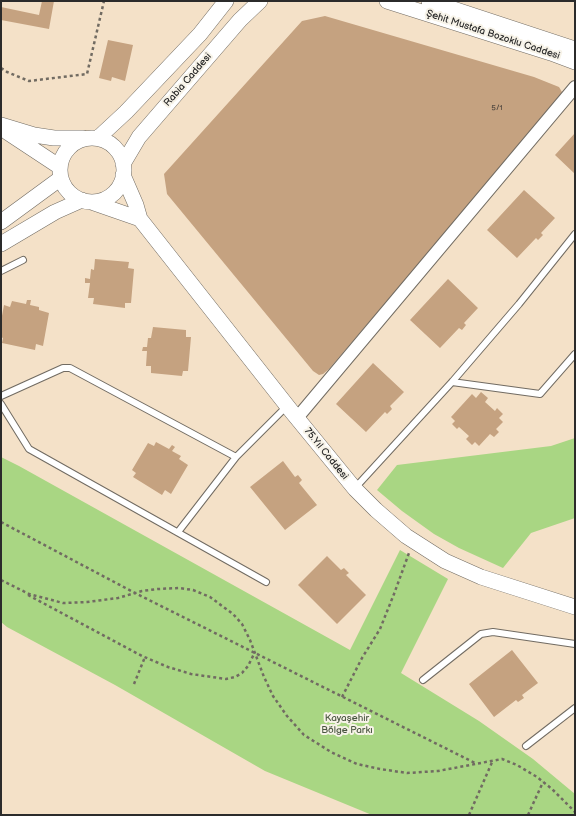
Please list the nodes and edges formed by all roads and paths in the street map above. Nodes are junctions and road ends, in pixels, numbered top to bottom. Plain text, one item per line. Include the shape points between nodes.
1 (104, 1) edge
2 (226, 1) edge
3 (260, 1) edge
4 (387, 1) edge
5 (429, 1) edge
6 (575, 49) edge
7 (575, 62) edge
8 (1, 68) edge
9 (575, 87) edge
10 (1, 126) edge
11 (93, 138) junction
12 (123, 170) junction
13 (60, 173) junction
14 (86, 201) junction
15 (140, 219) junction
16 (1, 222) edge
17 (575, 234) edge
18 (1, 244) edge
19 (23, 260) dead end
20 (1, 271) edge
21 (575, 354) edge
22 (452, 382) junction
23 (1, 396) edge
24 (1, 404) edge
25 (287, 406) junction
26 (297, 418) junction
27 (236, 457) junction
28 (354, 489) junction
29 (1, 522) edge
30 (178, 532) junction
31 (413, 541) junction
32 (1, 580) edge
33 (266, 582) dead end
34 (16, 589) junction
35 (135, 593) junction
36 (575, 607) edge
37 (575, 644) edge
38 (254, 654) junction
39 (145, 657) junction
40 (424, 680) dead end
41 (134, 684) dead end
42 (342, 697) junction
43 (575, 708) edge
44 (526, 746) dead end
45 (493, 760) junction
46 (476, 764) junction
47 (543, 782) junction
48 (575, 812) edge
49 (470, 815) edge
50 (528, 815) edge
51 (574, 815) edge

1 - 8 path via 87,74 29,81
2 - 11 street via 200,34 126,112
3 - 12 street, Rabia Caddesi via 240,20 139,136
4 - 7 street, Şehit Mustafa Bozoklu Caddesi
5 - 6 street, Şehit Mustafa Bozoklu Caddesi
9 - 26 street
10 - 11 street via 54,138
10 - 13 street
11 - 12 street via 111,144 117,150
11 - 13 street via 77,141 68,148 62,157
12 - 14 street, Rabia Caddesi via 118,186 109,196
12 - 15 street, 75.Yıl Caddesi
13 - 14 street via 68,192
13 - 16 street
14 - 15 street
14 - 18 street, Rabia Caddesi via 55,212
15 - 25 street, 75.Yıl Caddesi
17 - 22 lane
19 - 20 lane
21 - 22 lane via 540,394
22 - 28 lane
23 - 27 lane via 63,368 70,368
24 - 30 lane via 28,449
25 - 26 street, 75.Yıl Caddesi
25 - 27 lane
26 - 28 street, 75.Yıl Caddesi
27 - 30 lane
28 - 31 street, 75.Yıl Caddesi
29 - 35 path
30 - 33 lane
31 - 36 street, 75.Yıl Caddesi via 445,561 481,578
31 - 42 path via 380,629
32 - 34 path
34 - 35 path via 63,603 118,598
34 - 39 path
35 - 38 path
35 - 38 path via 179,588 210,597 242,624
37 - 40 lane via 493,632 481,634
38 - 39 path via 242,673 226,679 191,674
38 - 42 path
38 - 46 path via 273,696 287,716 304,735 331,752 357,764 407,773 438,771
39 - 41 path
42 - 46 path
43 - 44 lane
45 - 46 path
45 - 47 path via 502,759 516,765
45 - 49 path
47 - 48 path
47 - 50 path
48 - 51 path

